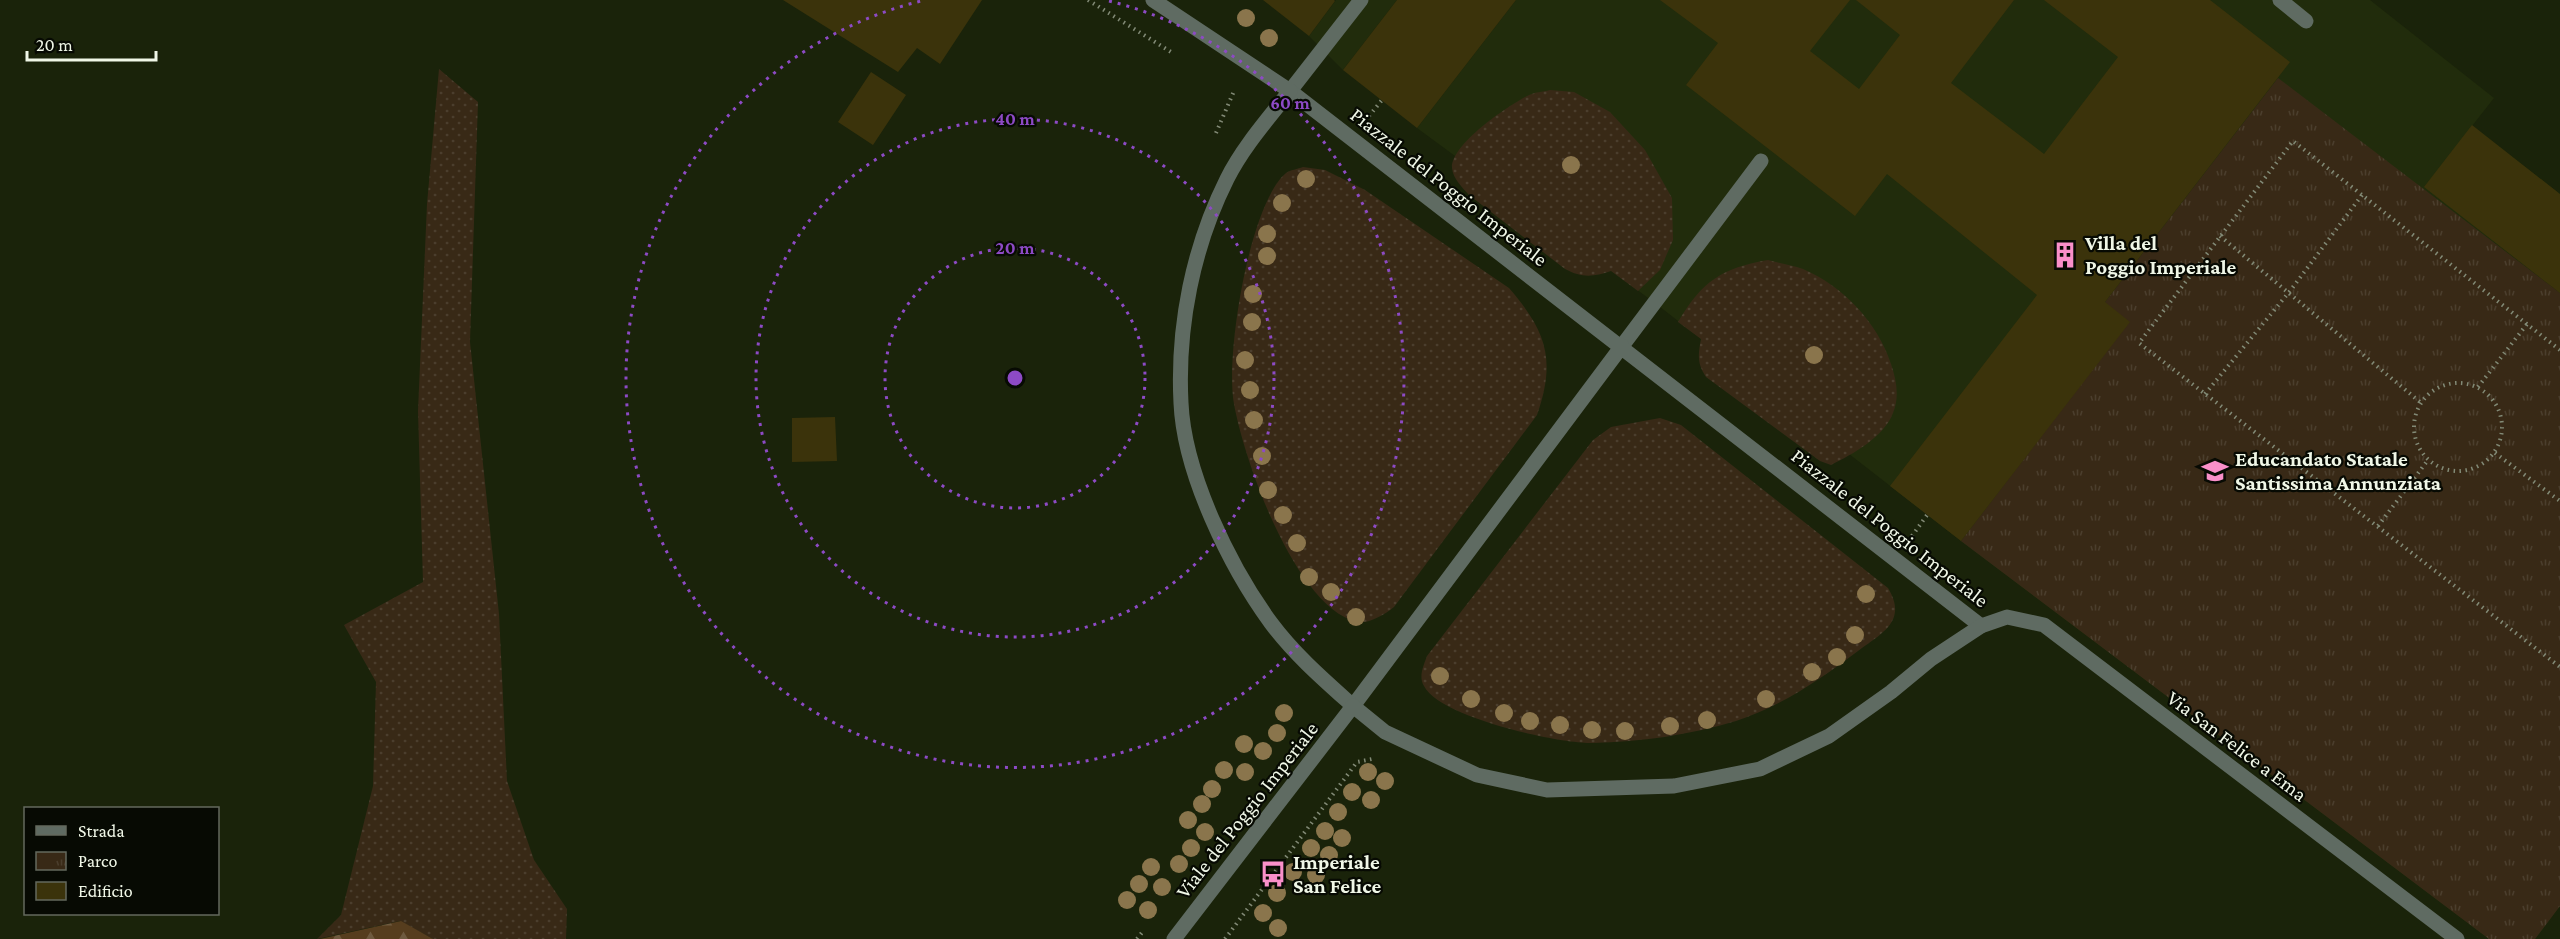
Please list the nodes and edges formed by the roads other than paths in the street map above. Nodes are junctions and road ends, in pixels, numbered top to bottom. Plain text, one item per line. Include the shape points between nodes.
1 (1153, 0) edge
2 (1361, 0) edge
3 (2280, 0) edge
4 (2306, 21) dead end
5 (1290, 91) junction
6 (1761, 161) dead end
7 (1622, 346) junction
8 (1981, 626) junction
9 (1353, 706) junction
10 (1174, 939) edge
11 (2457, 939) edge

1 - 5 street
2 - 5 street
3 - 4 street
5 - 7 street, Piazzale del Poggio Imperiale
5 - 9 street, Piazzale del Poggio Imperiale via 1228,177 1203,234 1181,348 1180,405 1193,467 1238,574 1272,624 1310,667
6 - 7 street
7 - 8 street, Piazzale del Poggio Imperiale
7 - 9 street
8 - 9 street, Piazzale del Poggio Imperiale via 1829,736 1760,769 1674,786 1547,790 1477,775 1385,732
8 - 11 street, Via San Felice a Ema via 2007,616 2044,626
9 - 10 street, Viale del Poggio Imperiale

